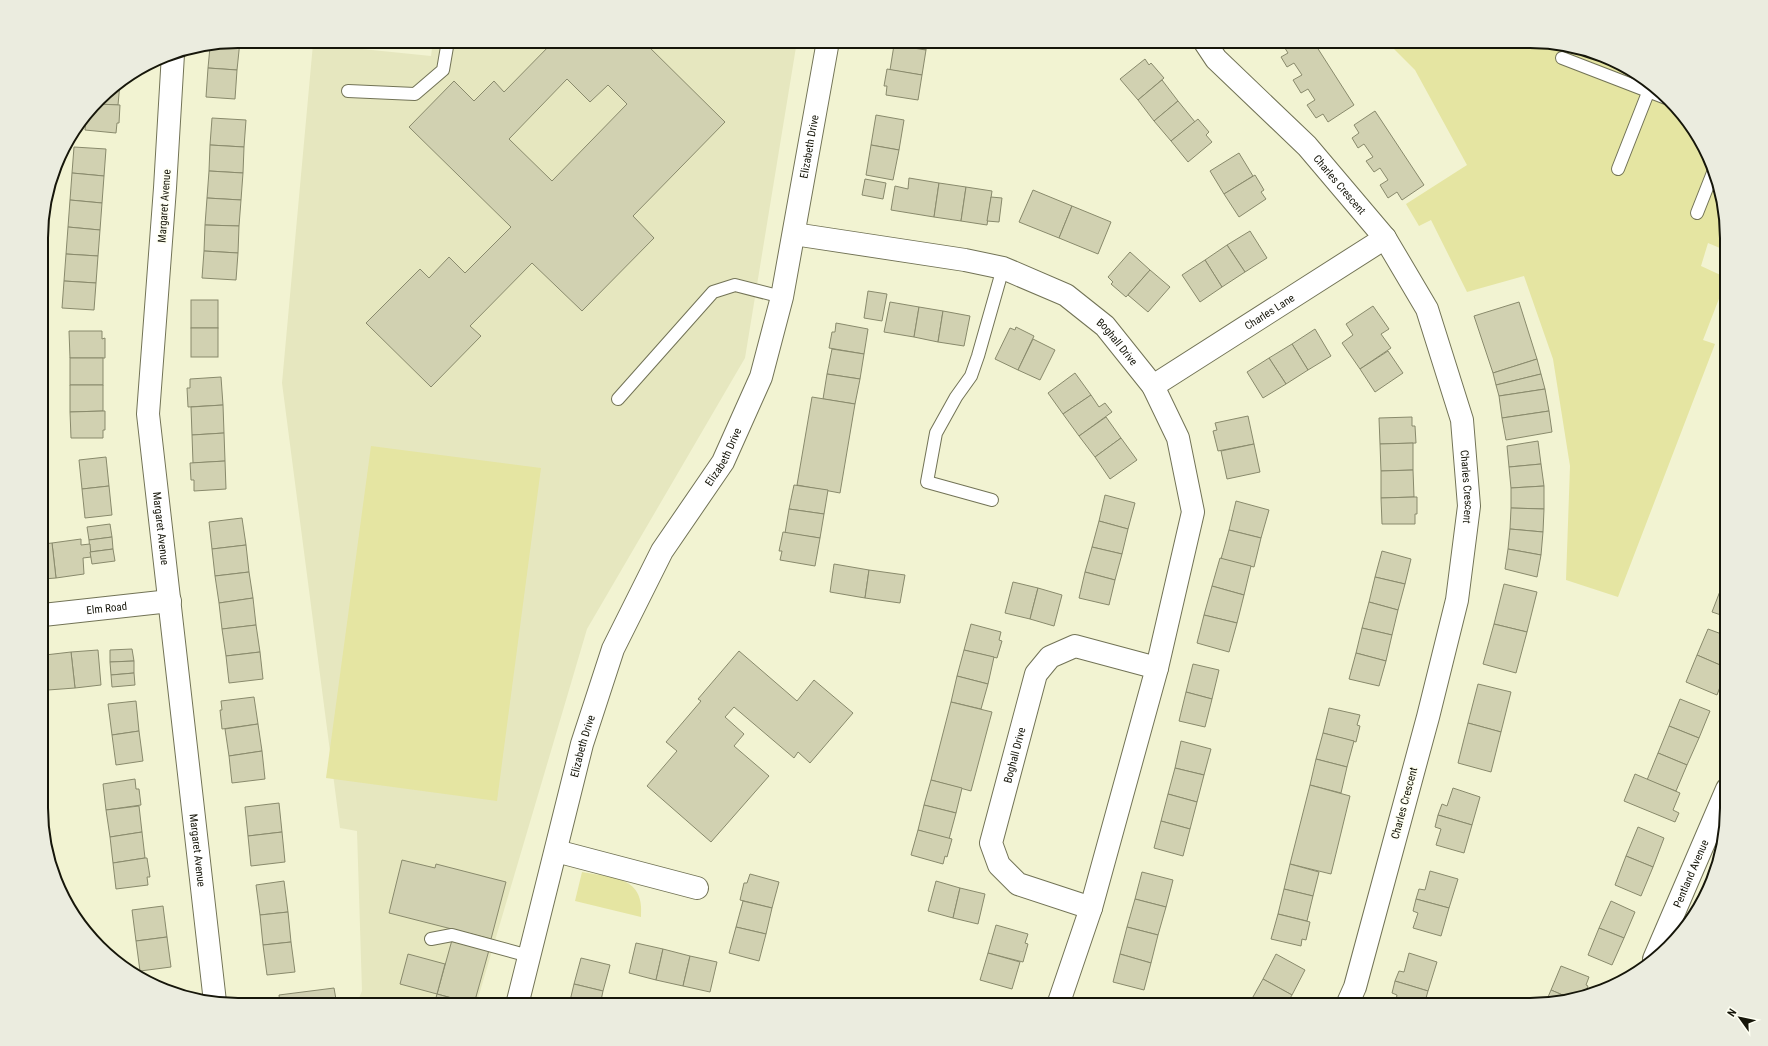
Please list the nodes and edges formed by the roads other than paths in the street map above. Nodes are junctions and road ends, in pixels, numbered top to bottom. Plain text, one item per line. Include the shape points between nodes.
1 (447, 48) edge
2 (827, 48) edge
3 (1209, 48) edge
4 (1562, 58) dead end
5 (173, 59) edge
6 (1645, 86) edge
7 (1649, 90) edge
8 (348, 92) dead end
9 (1618, 169) dead end
10 (1711, 179) edge
11 (1697, 214) dead end
12 (794, 234) junction
13 (1385, 238) junction
14 (1003, 268) junction
15 (782, 296) junction
16 (1153, 386) junction
17 (618, 399) dead end
18 (992, 500) dead end
19 (170, 601) junction
20 (48, 614) edge
21 (1157, 668) junction
22 (1720, 805) edge
23 (556, 851) junction
24 (697, 888) dead end
25 (1091, 908) junction
26 (431, 939) dead end
27 (1659, 947) edge
28 (529, 956) junction
29 (214, 996) edge
30 (519, 998) edge
31 (1060, 998) edge
32 (1350, 998) edge

1 - 8 lane via 443,70 415,94
2 - 12 street, Elizabeth Drive
3 - 13 street, Charles Crescent via 1216,59 1307,146
4 - 6 lane
5 - 19 street, Margaret Avenue via 148,414
7 - 9 lane
10 - 11 lane
12 - 14 street, Boghall Drive
12 - 15 street, Elizabeth Drive
13 - 16 street, Charles Lane
13 - 32 street, Charles Crescent via 1427,309 1432,323 1462,420 1469,506 1457,600 1426,725
14 - 16 street, Boghall Drive via 1066,295 1105,326
14 - 18 lane via 971,376 936,433 927,482
15 - 17 lane via 735,286 713,292
15 - 23 street, Elizabeth Drive via 761,377 723,462 662,551 612,649 582,744
16 - 21 street, Boghall Drive via 1178,438 1193,512
19 - 20 street, Elm Road
19 - 29 street, Margaret Avenue
21 - 25 street, Boghall Drive
21 - 25 street, Boghall Drive via 1075,646 1050,658 1036,674 991,843 999,865 1018,884
22 - 27 street, Pentland Avenue
23 - 24 street
23 - 28 street, Elizabeth Drive
25 - 31 street, Boghall Drive
26 - 28 lane via 452,936
28 - 30 street, Elizabeth Drive

